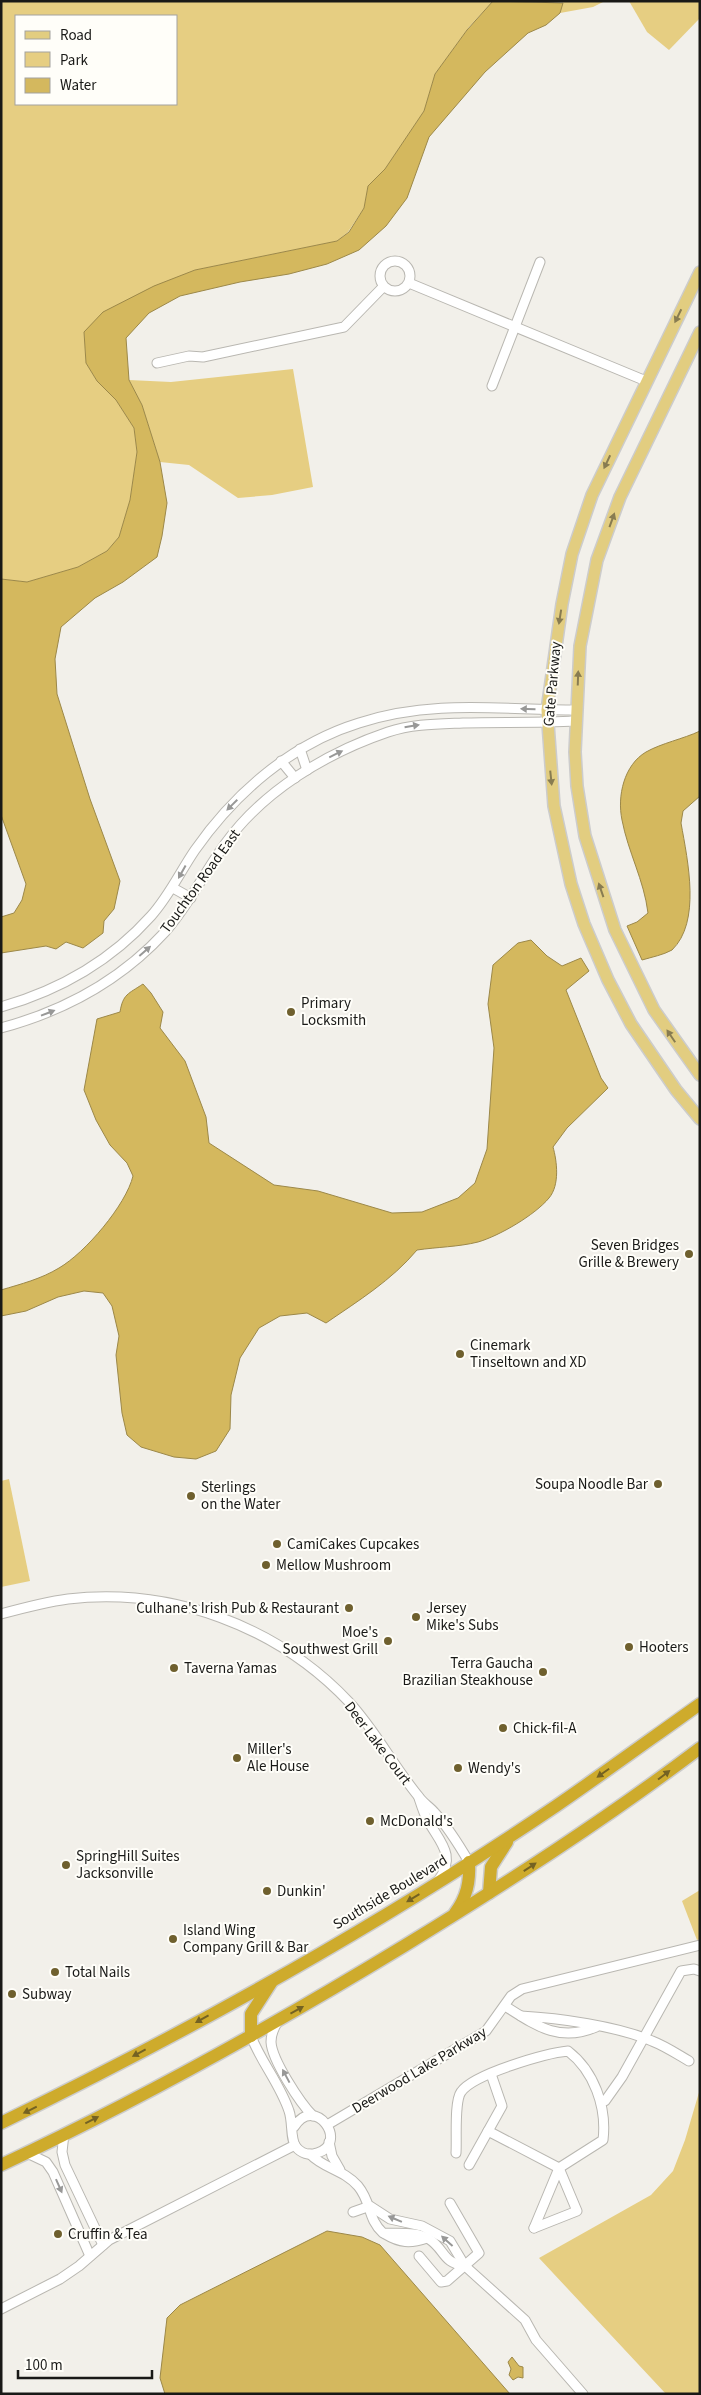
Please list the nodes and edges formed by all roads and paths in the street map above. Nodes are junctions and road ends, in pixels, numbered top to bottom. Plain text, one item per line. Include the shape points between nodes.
1 (540, 262) dead end
2 (700, 272) edge
3 (409, 282) junction
4 (383, 287) junction
5 (515, 326) junction
6 (700, 332) edge
7 (157, 363) dead end
8 (646, 381) junction
9 (492, 386) dead end
10 (547, 710) junction
11 (576, 716) junction
12 (547, 722) junction
13 (300, 749) junction
14 (281, 761) junction
15 (307, 770) junction
16 (295, 778) junction
17 (173, 888) junction
18 (191, 898) junction
19 (1, 1007) edge
20 (1, 1028) edge
21 (700, 1075) edge
22 (700, 1119) edge
23 (1, 1614) edge
24 (700, 1704) edge
25 (700, 1748) edge
26 (419, 1798) junction
27 (520, 1830) junction
28 (469, 1862) junction
29 (436, 1883) junction
30 (489, 1893) junction
31 (452, 1917) junction
32 (700, 1945) edge
33 (700, 1972) edge
34 (274, 1979) junction
35 (505, 2006) junction
36 (521, 2016) junction
37 (280, 2020) junction
38 (563, 2020) junction
39 (596, 2027) junction
40 (564, 2032) junction
41 (251, 2036) junction
42 (644, 2038) junction
43 (690, 2061) dead end
44 (491, 2074) junction
45 (601, 2102) junction
46 (313, 2116) junction
47 (1, 2124) edge
48 (327, 2125) junction
49 (294, 2127) junction
50 (488, 2131) junction
51 (64, 2134) junction
52 (329, 2142) junction
53 (295, 2145) junction
54 (27, 2153) junction
55 (456, 2153) dead end
56 (310, 2154) junction
57 (1, 2165) edge
58 (469, 2165) dead end
59 (559, 2168) junction
60 (340, 2170) junction
61 (450, 2203) dead end
62 (370, 2206) junction
63 (353, 2212) dead end
64 (103, 2245) junction
65 (90, 2256) junction
66 (418, 2256) dead end
67 (465, 2266) junction
68 (1, 2308) edge
69 (578, 2392) edge

1 - 5 street
2 -> 8 main road, Gate Parkway
3 - 4 street via 398,292
3 - 4 street via 408,268 395,261 385,264 380,272
3 - 5 street
4 - 7 street via 344,327 203,357 189,356
5 - 8 street
5 - 9 street
11 -> 6 main road, Gate Parkway via 580,646 597,560 620,497
8 -> 10 main road, Gate Parkway via 592,495 572,554
10 - 11 street, Touchton Road East
10 - 12 main road, Gate Parkway
10 -> 13 street, Touchton Road East via 448,706 406,710 335,731
11 - 12 street, Touchton Road East
21 -> 11 main road, Gate Parkway via 654,1010 612,924 584,828 576,773
15 -> 12 street, Touchton Road East via 357,745 408,726
12 -> 22 main road, Gate Parkway via 554,806 571,884 584,924 631,1024
13 - 14 street, Touchton Road East
13 - 15 street
14 - 16 street
14 -> 17 street, Touchton Road East via 219,818
15 - 16 street, Touchton Road East
16 - 18 street, Touchton Road East via 246,819 226,843
17 - 18 street
17 - 19 street, Touchton Road East via 140,928 97,965 54,989
20 -> 18 street, Touchton Road East via 50,1012 102,985 146,951
23 - 26 street, Deer Lake Court via 66,1599 141,1598 197,1609 250,1629 294,1655 334,1687 368,1726
24 -> 27 highway, Southside Boulevard
30 -> 25 highway via 644,1790
26 - 28 street, Deer Lake Court via 436,1814
26 - 29 street, Deer Lake Court via 446,1855 446,1867
27 - 28 highway, Southside Boulevard
27 - 30 highway via 503,1846 491,1867
28 - 29 highway, Southside Boulevard
28 - 31 highway via 468,1888
29 -> 34 highway, Southside Boulevard
30 - 31 highway
37 -> 31 highway
32 - 35 street, Deerwood Lake Parkway via 522,1989
33 - 42 street via 694,1969 681,1972
34 - 41 highway via 251,2014
34 -> 47 highway, Southside Boulevard via 139,2054
35 - 36 street
35 - 48 street, Deerwood Lake Parkway via 486,2031
36 - 38 street
36 - 40 street via 546,2031
37 - 41 highway
46 -> 37 street via 300,2101 273,2050 272,2033
38 - 39 street
38 - 40 street
39 - 40 street via 582,2032
39 - 42 street
41 - 49 street via 289,2109
51 -> 41 highway
42 - 43 street
42 - 45 street via 609,2097
44 - 45 street via 551,2052 568,2051 582,2062
44 - 50 street via 502,2106
44 - 55 street via 468,2085 460,2093
45 - 59 street via 605,2125 603,2140
46 - 48 street via 324,2120
46 - 49 street via 302,2119
48 - 52 street
49 - 53 street
50 - 58 street
50 - 59 street
51 - 54 highway
51 - 64 street via 62,2152 65,2165
52 - 56 street via 320,2152
52 - 60 street
53 - 56 street
53 - 64 street
54 - 57 highway
54 -> 65 street via 46,2162 53,2172
56 - 60 street via 318,2163
59 - 59 street via 577,2211 534,2228 544,2202
60 - 62 street via 359,2188
61 - 67 street via 478,2253
62 - 63 street
67 -> 62 street via 450,2241 422,2226 390,2219
62 - 67 street via 371,2220 383,2232 399,2242 428,2238 454,2264
64 - 65 street
65 - 68 street via 60,2279
66 - 67 street via 441,2282
67 - 69 street via 525,2320 536,2340

